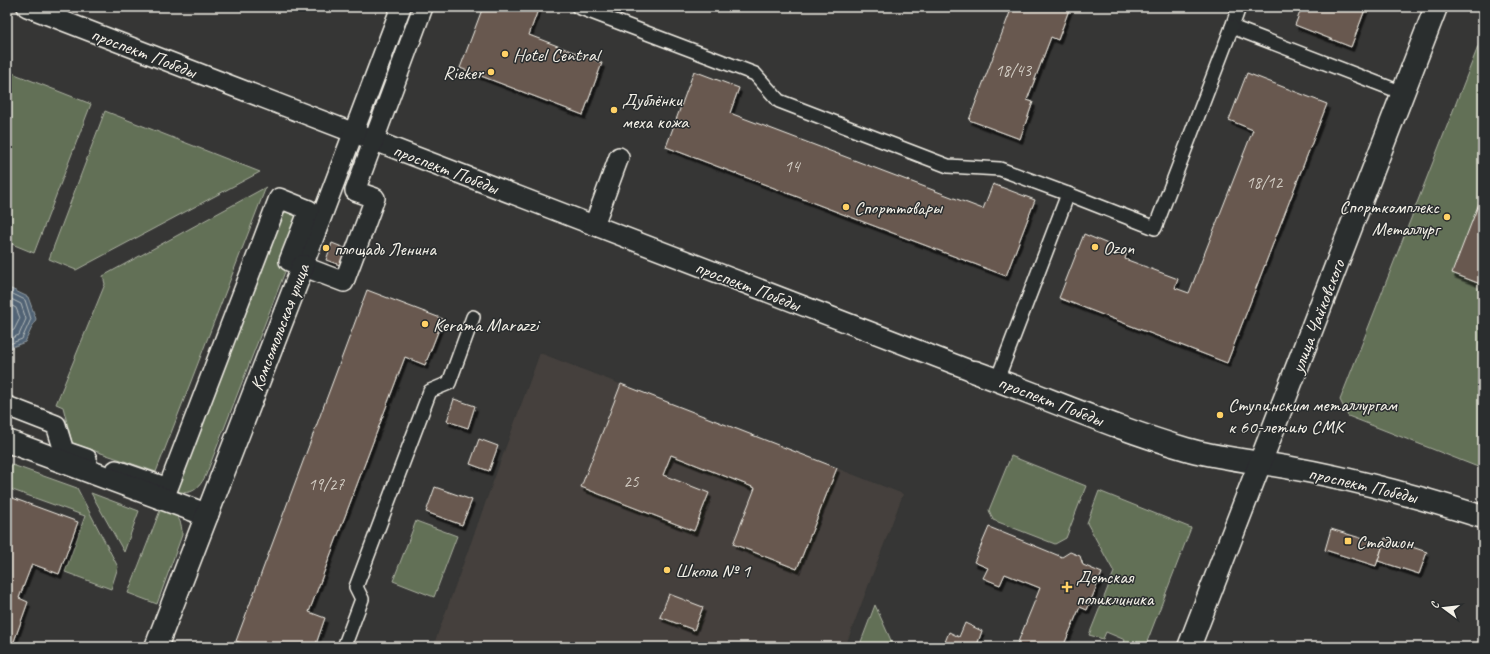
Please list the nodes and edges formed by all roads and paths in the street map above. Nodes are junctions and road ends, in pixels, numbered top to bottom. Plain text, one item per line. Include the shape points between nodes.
1 (27, 7) edge
2 (401, 7) edge
3 (423, 7) edge
4 (578, 7) edge
5 (1239, 7) edge
6 (1436, 7) edge
7 (1232, 27) junction
8 (1403, 93) junction
9 (354, 132) junction
10 (374, 140) junction
11 (619, 156) dead end
12 (1068, 194) junction
13 (594, 225) junction
14 (303, 266) junction
15 (473, 317) dead end
16 (975, 372) joint
17 (997, 380) junction
18 (7, 406) edge
19 (7, 441) edge
20 (1261, 463) junction
21 (207, 515) junction
22 (1483, 517) edge
23 (156, 647) edge
24 (344, 647) edge
25 (1189, 647) edge

1 - 9 street, проспект Победы
2 - 9 street, Комсомольская улица
3 - 10 street
4 - 12 lane via 755,74 780,101 948,166 1000,169
5 - 7 lane
6 - 8 street, улица Чайковского
7 - 8 lane
7 - 12 lane via 1155,228
8 - 20 street, улица Чайковского
9 - 10 street, проспект Победы
9 - 14 street, Комсомольская улица
10 - 13 street, проспект Победы
10 - 14 street via 355,191 375,198 344,282
11 - 13 street
12 - 17 lane
13 - 16 street, проспект Победы
14 - 18 street via 289,261 309,210 279,198 168,488 64,451 56,425
14 - 21 street, Комсомольская улица
15 - 24 lane via 449,383 430,391 356,587 362,599
16 - 17 street, проспект Победы
17 - 20 street, проспект Победы via 1153,439 1188,449
19 - 21 street
20 - 22 street, проспект Победы via 1358,481
20 - 25 street, улица Чайковского
21 - 23 street, Комсомольская улица

